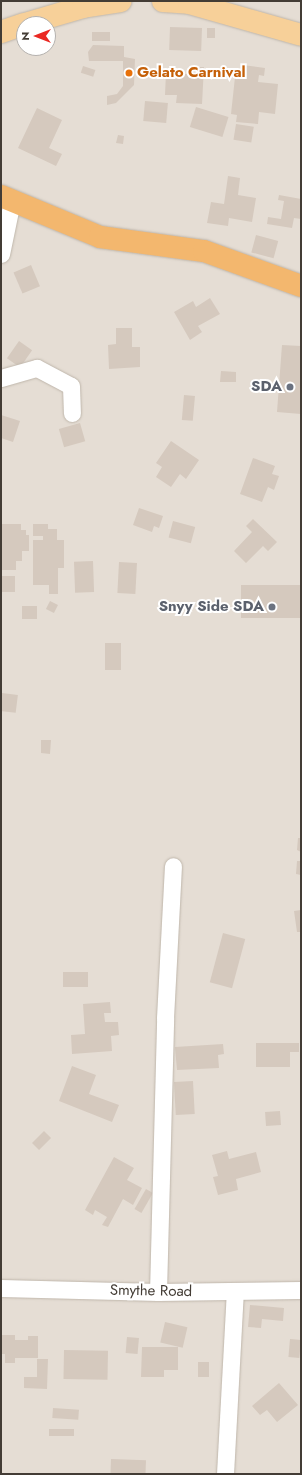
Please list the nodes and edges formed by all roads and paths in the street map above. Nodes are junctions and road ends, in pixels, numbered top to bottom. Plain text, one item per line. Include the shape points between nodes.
1 (121, 1) edge
2 (162, 1) edge
3 (52, 16) edge
4 (16, 27) edge
5 (1, 32) edge
6 (301, 35) edge
7 (6, 199) edge
8 (1, 254) edge
9 (301, 286) edge
10 (1, 378) edge
11 (72, 413) dead end
12 (173, 866) dead end
13 (1, 1288) edge
14 (301, 1290) edge
15 (158, 1292) junction
16 (235, 1292) junction
17 (225, 1474) edge

1 - 3 main road via 83,7
2 - 6 main road via 189,3
4 - 5 main road
7 - 8 street
7 - 9 highway via 100,237 204,251
10 - 11 street via 37,368 71,386
12 - 15 street via 165,1018
13 - 15 street, Smythe Road
14 - 16 street, Smythe Road
15 - 16 street, Smythe Road
16 - 17 street

